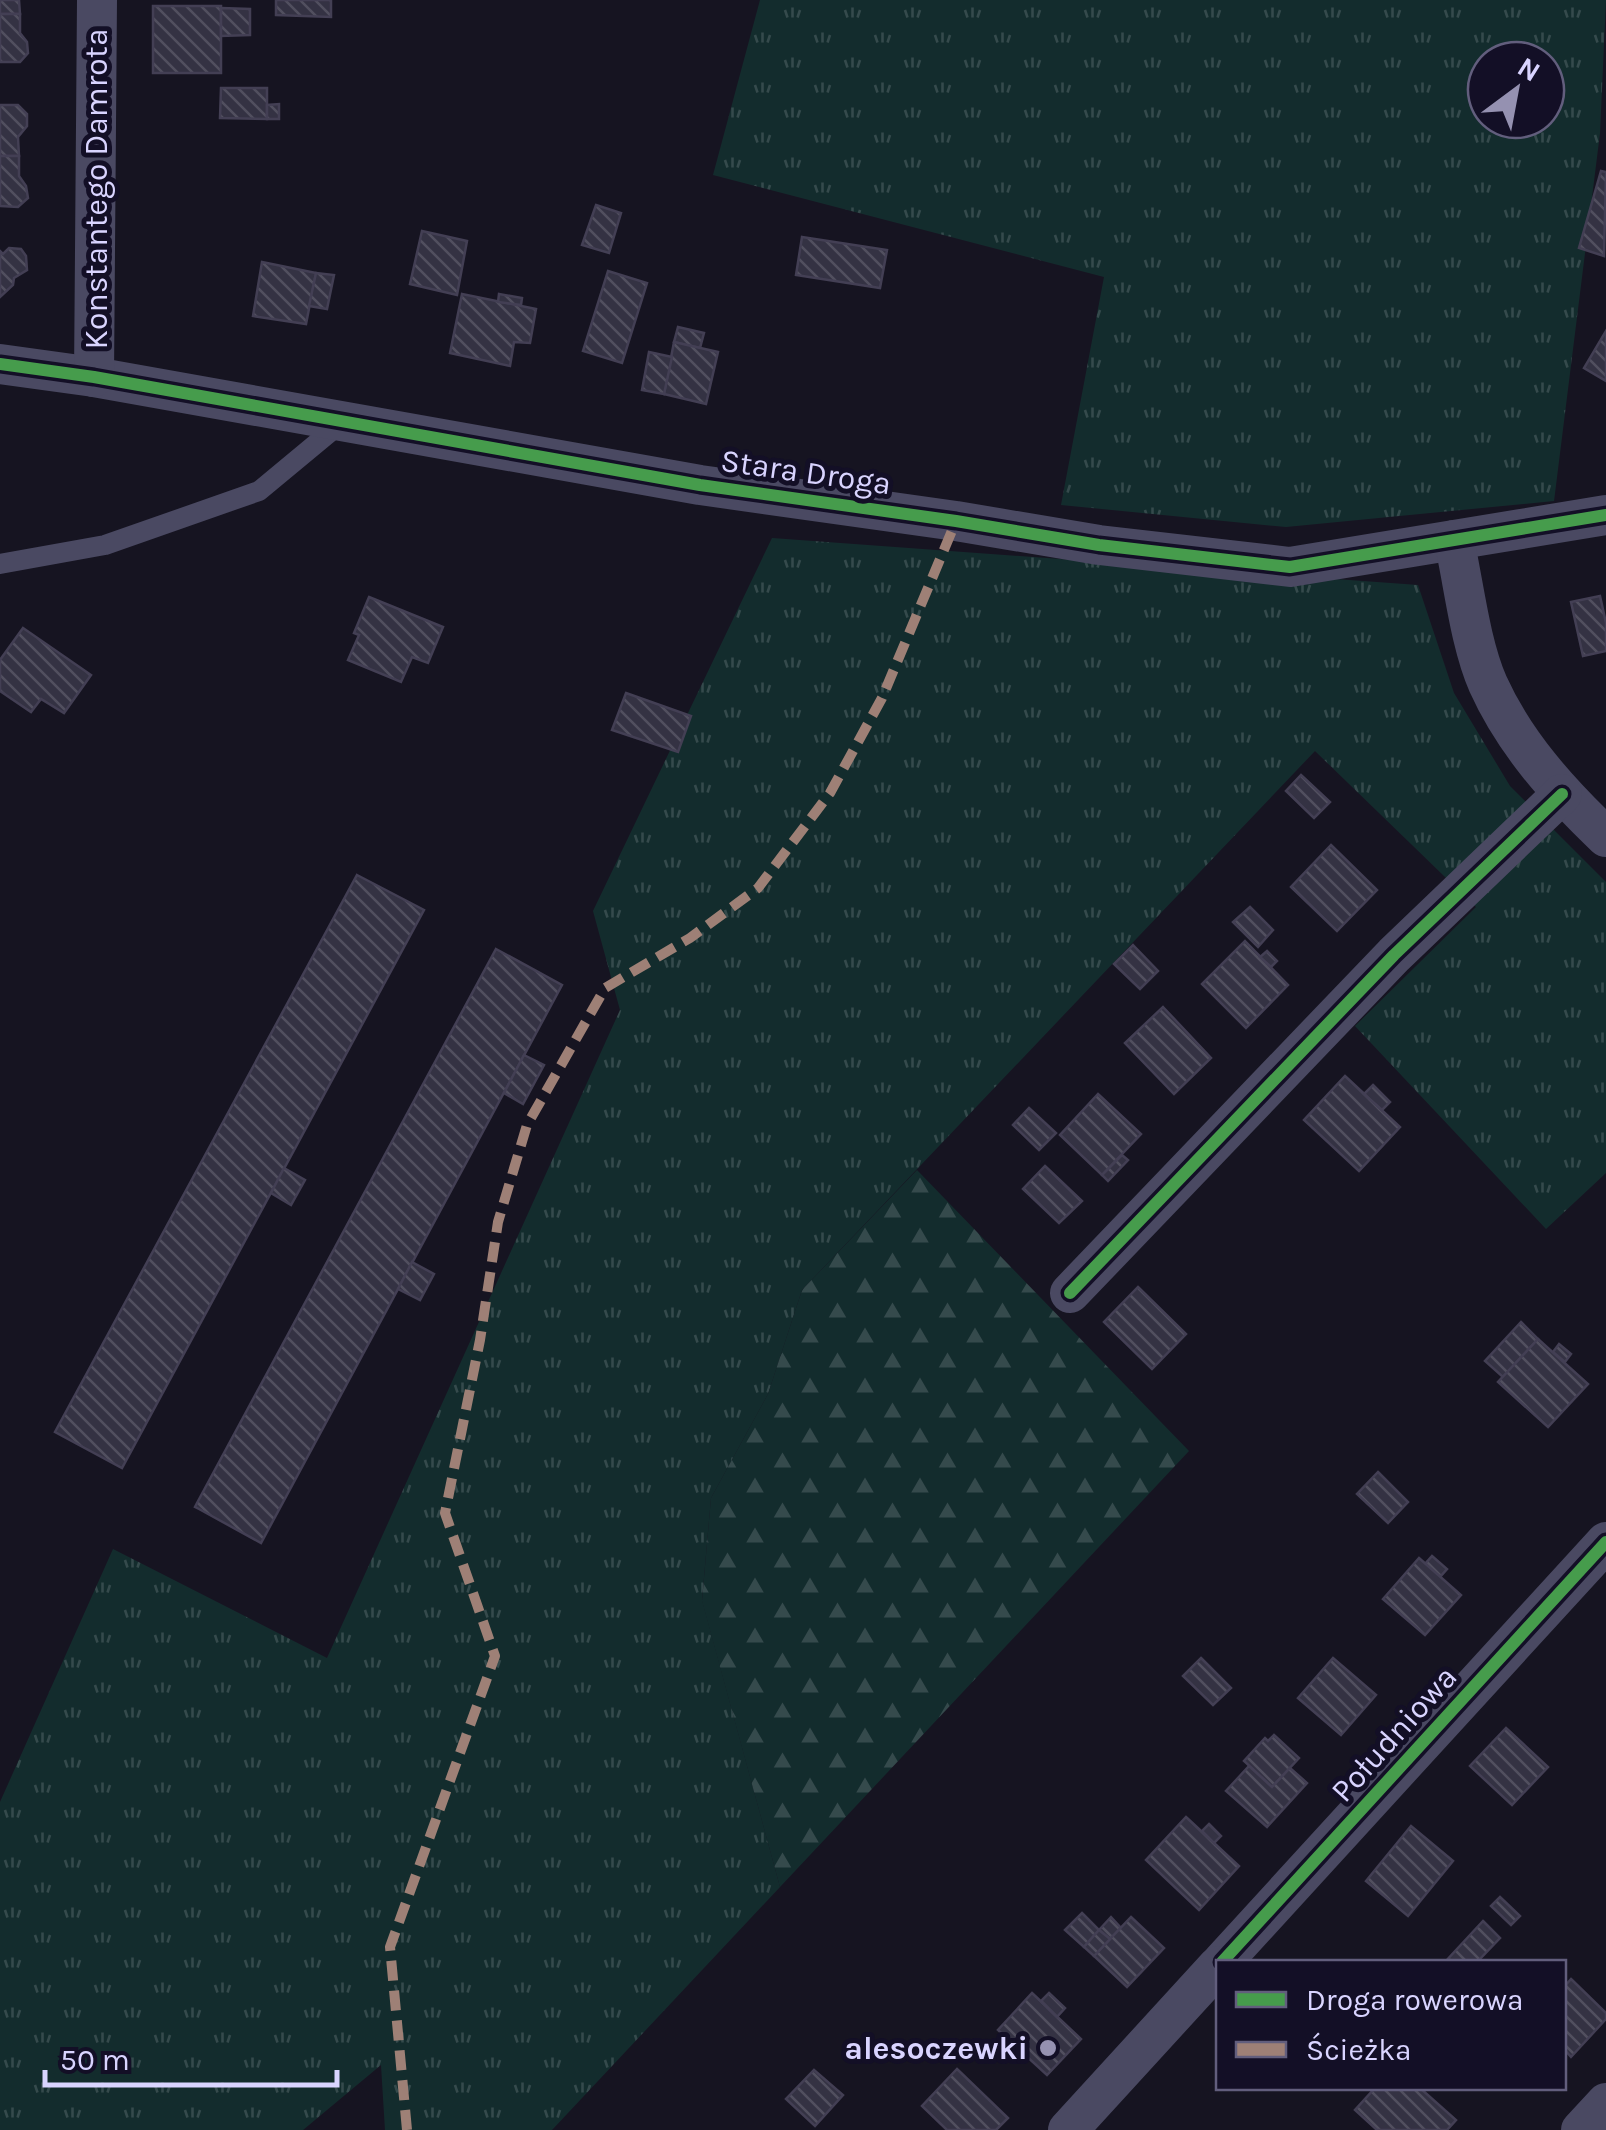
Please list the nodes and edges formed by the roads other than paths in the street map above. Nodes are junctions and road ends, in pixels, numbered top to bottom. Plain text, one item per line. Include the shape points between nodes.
1 (98, 0) edge
2 (0, 364) edge
3 (94, 377) junction
4 (342, 422) junction
5 (1606, 516) edge
6 (1454, 540) junction
7 (0, 564) edge
8 (1562, 794) junction
9 (1606, 837) edge
10 (1070, 1293) dead end
11 (1606, 1542) edge
12 (1224, 1960) edge
13 (1216, 1968) edge
14 (1606, 2104) edge
15 (1068, 2130) edge
16 (1581, 2130) edge

1 - 3 street, Konstantego Damrota
2 - 3 street, Stara Droga
3 - 4 street, Stara Droga
4 - 6 street, Stara Droga via 700,485 1290,567
4 - 7 lane via 259,491 104,546
5 - 6 street, Stara Droga
6 - 8 street via 1488,684 1520,742
8 - 9 street
8 - 10 street via 1394,955
11 - 12 street, Południowa
13 - 15 street, Południowa
14 - 16 street

